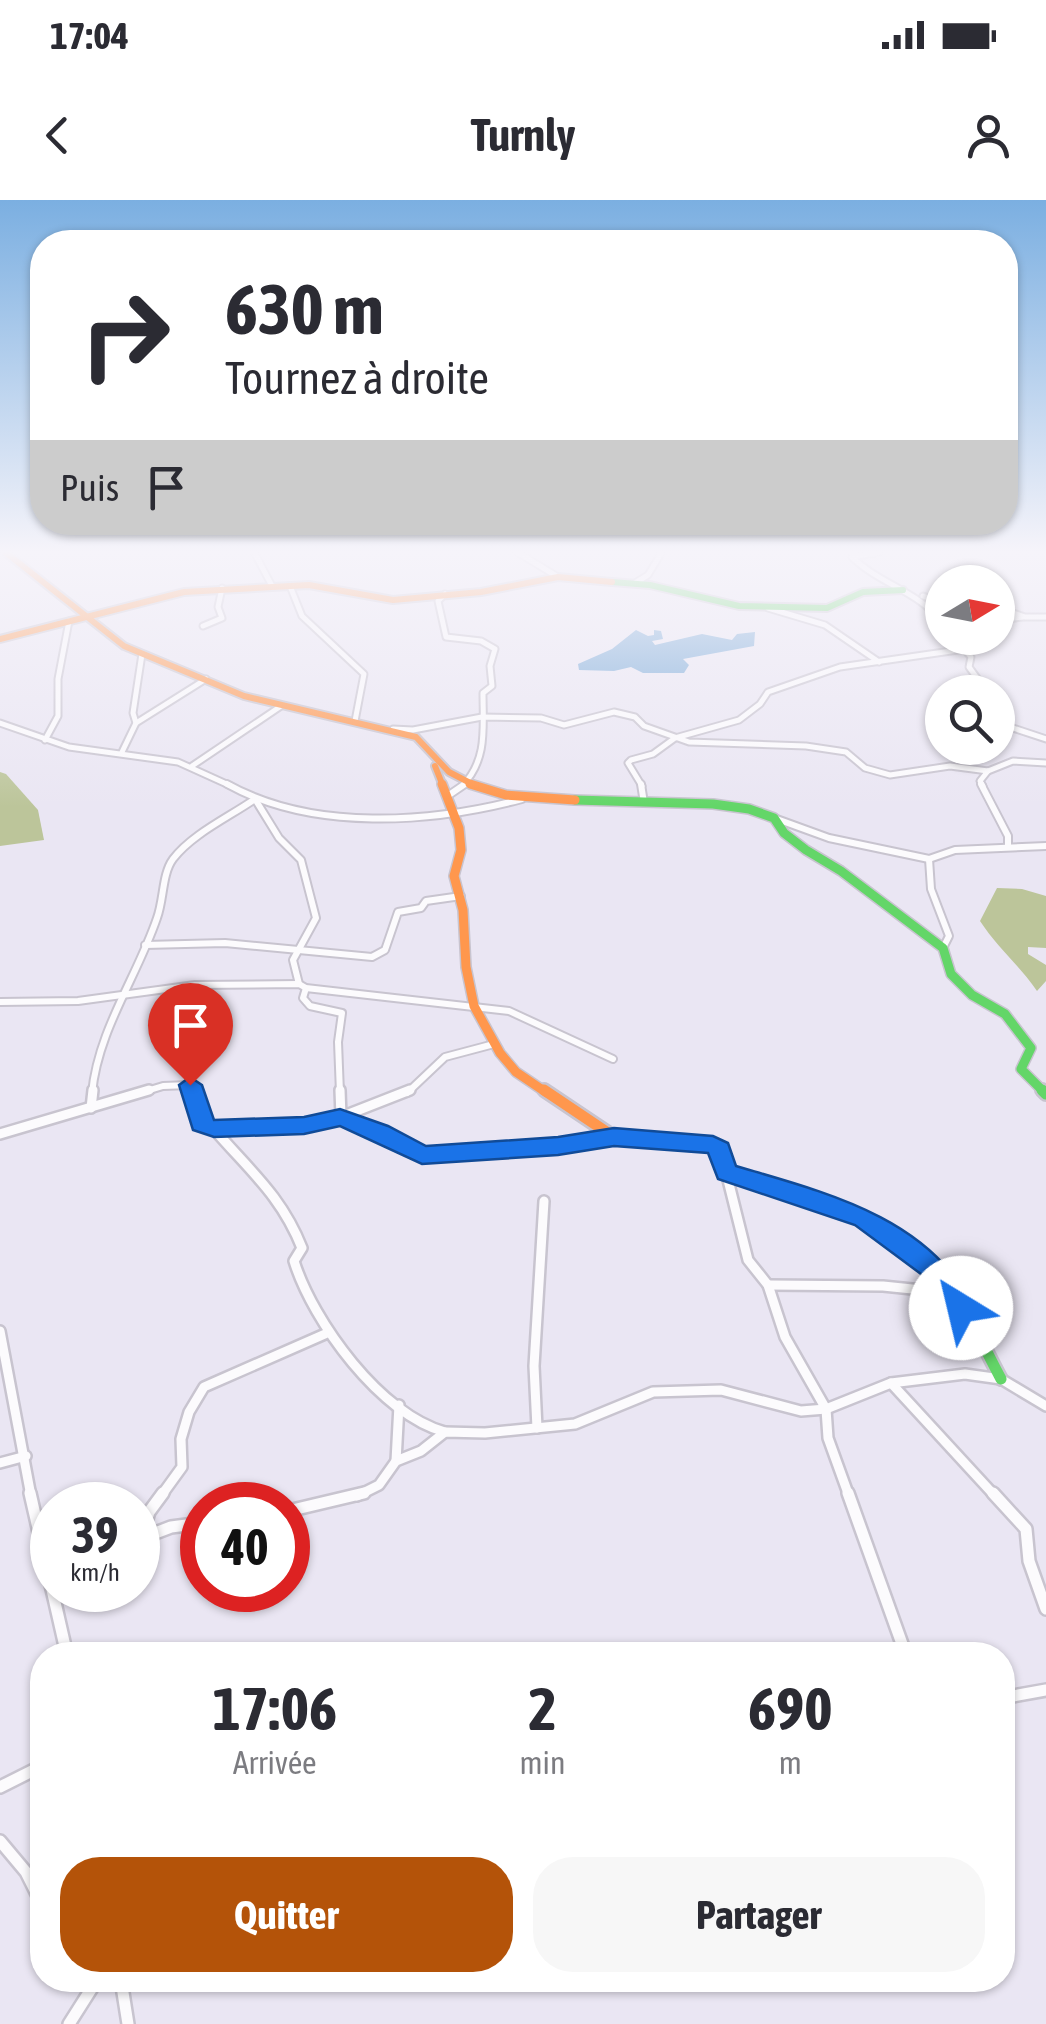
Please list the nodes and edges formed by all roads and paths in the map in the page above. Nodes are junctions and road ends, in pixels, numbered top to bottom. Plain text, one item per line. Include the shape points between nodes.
1 (67, 637) edge
2 (113, 637) edge
3 (325, 637) edge
4 (447, 637) edge
5 (842, 637) edge
6 (142, 654) junction
7 (925, 655) edge
8 (879, 662) junction
9 (206, 679) junction
10 (281, 706) junction
11 (482, 718) junction
12 (355, 722) junction
13 (0, 723) edge
14 (136, 723) junction
15 (394, 729) junction
16 (1015, 729) edge
17 (677, 736) junction
18 (1046, 739) edge
19 (45, 740) junction
20 (122, 752) junction
21 (432, 760) junction
22 (1046, 763) edge
23 (192, 766) junction
24 (988, 771) junction
25 (464, 784) junction
26 (449, 795) junction
27 (255, 798) junction
28 (522, 799) junction
29 (644, 803) junction
30 (453, 811) junction
31 (774, 818) junction
32 (1008, 845) junction
33 (1046, 846) edge
34 (929, 859) junction
35 (461, 896) junction
36 (146, 944) junction
37 (943, 948) junction
38 (299, 952) junction
39 (303, 986) junction
40 (128, 992) junction
41 (0, 1002) edge
42 (474, 1006) junction
43 (494, 1044) junction
44 (613, 1059) dead end
45 (1046, 1094) edge
46 (91, 1108) junction
47 (340, 1118) junction
48 (214, 1128) junction
49 (0, 1134) edge
50 (614, 1137) junction
51 (726, 1172) junction
52 (544, 1201) dead end
53 (768, 1286) junction
54 (951, 1293) junction
55 (0, 1331) edge
56 (325, 1334) junction
57 (1001, 1379) junction
58 (890, 1383) junction
59 (399, 1405) junction
60 (1046, 1406) edge
61 (826, 1409) junction
62 (538, 1428) junction
63 (444, 1432) junction
64 (26, 1456) junction
65 (0, 1462) edge
66 (396, 1462) junction
67 (30, 1482) edge
68 (160, 1497) edge
69 (310, 1505) edge
70 (1046, 1609) edge
71 (57, 1612) edge
72 (65, 1642) edge
73 (901, 1642) edge
74 (1046, 1690) edge
75 (1015, 1696) edge
76 (30, 1772) edge
77 (0, 1787) edge
78 (0, 1841) edge
79 (30, 1880) edge
80 (87, 1992) edge
81 (123, 1992) edge
82 (69, 2024) edge
83 (128, 2024) edge

1 - 19 street via 58,672 57,723
2 - 6 street
3 - 12 street via 364,674
4 - 11 street via 494,649
5 - 8 street
6 - 9 street
6 - 14 street
7 - 8 street
8 - 17 street via 840,667 768,692 749,716
9 - 10 street
9 - 14 street
10 - 12 street
10 - 23 street
11 - 15 street
11 - 17 street via 541,718 564,725 614,712
11 - 25 street via 484,752
12 - 15 street
13 - 19 street
14 - 20 street
15 - 21 street via 416,738
16 - 18 street
17 - 24 street via 846,752 864,768 890,775 950,766
17 - 29 street via 628,762
19 - 20 street
20 - 23 street
21 - 25 street
21 - 26 street
22 - 24 street via 1014,761
23 - 27 street
24 - 32 street via 980,781
25 - 26 street
25 - 28 street
26 - 30 street
27 - 30 street via 364,819
27 - 36 street via 172,860
27 - 38 street via 279,838 302,860 316,918
28 - 29 street
28 - 30 street
29 - 31 street via 713,804
30 - 35 street via 460,828 454,876
31 - 34 street via 829,838
31 - 37 street via 806,850
32 - 33 street
32 - 34 street via 944,850
34 - 37 street via 933,903 949,936
35 - 38 street via 398,912 384,950 372,957
35 - 42 street
36 - 38 street via 225,943
36 - 40 street
37 - 45 street via 951,974 1023,1034 1032,1048 1021,1069
38 - 39 street via 293,960
39 - 40 street
39 - 42 street
39 - 47 street via 310,1006 342,1013
40 - 41 street via 78,1001
40 - 46 street via 95,1062
42 - 43 street
42 - 44 street via 509,1011
43 - 47 street via 445,1057 407,1093
43 - 50 street via 516,1072
46 - 48 street via 163,1086 190,1085 202,1124
46 - 49 street
47 - 48 street via 304,1126
47 - 50 street via 422,1155
48 - 56 street via 289,1215 302,1248 294,1261 297,1276
50 - 51 street via 713,1145
51 - 53 street via 748,1260
51 - 54 street via 864,1218 934,1269
52 - 62 street via 534,1366
53 - 54 street
53 - 61 street via 785,1337
54 - 57 street
55 - 64 street
56 - 59 street
56 - 68 street via 204,1387 188,1412 182,1467
57 - 58 street via 965,1374
57 - 60 street
58 - 61 street
58 - 70 street via 1026,1529 1028,1561
59 - 63 street via 423,1426
59 - 66 street
61 - 62 street via 801,1411 720,1390 653,1392 575,1424
61 - 73 street via 828,1438
62 - 63 street
63 - 66 street
64 - 65 street
64 - 67 street
66 - 69 street via 392,1476 369,1492
71 - 72 street
74 - 75 street
76 - 77 street
78 - 79 street
80 - 82 street
81 - 83 street

